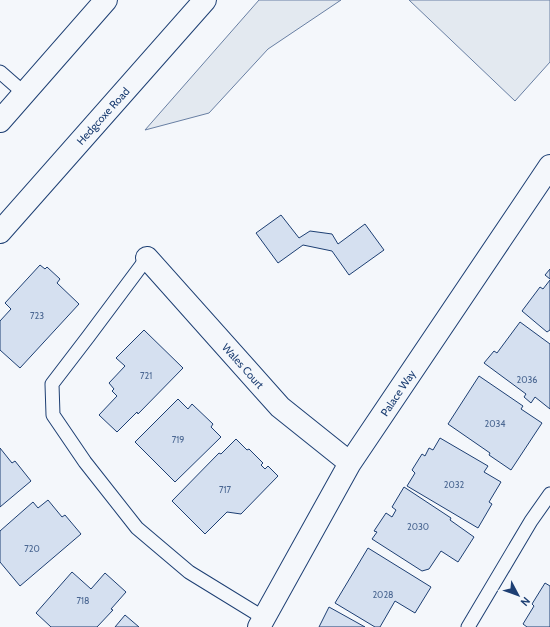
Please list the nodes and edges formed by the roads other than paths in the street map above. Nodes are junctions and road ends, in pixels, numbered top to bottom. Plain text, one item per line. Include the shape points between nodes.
1 (106, 0) edge
2 (205, 0) edge
3 (0, 72) edge
4 (24, 93) junction
5 (0, 121) edge
6 (550, 166) edge
7 (0, 232) edge
8 (147, 258) joint
9 (350, 463) junction
10 (550, 494) edge
11 (261, 623) edge
12 (468, 627) edge

1 - 4 street
2 - 7 street, Hedgcoxe Road
3 - 4 lane
4 - 5 street
6 - 9 street, Palace Way
8 - 9 street, Wales Court via 280,407
8 - 11 lane via 52,384 53,415 85,462 137,528 188,572
9 - 11 street, Palace Way
10 - 12 lane via 531,521

